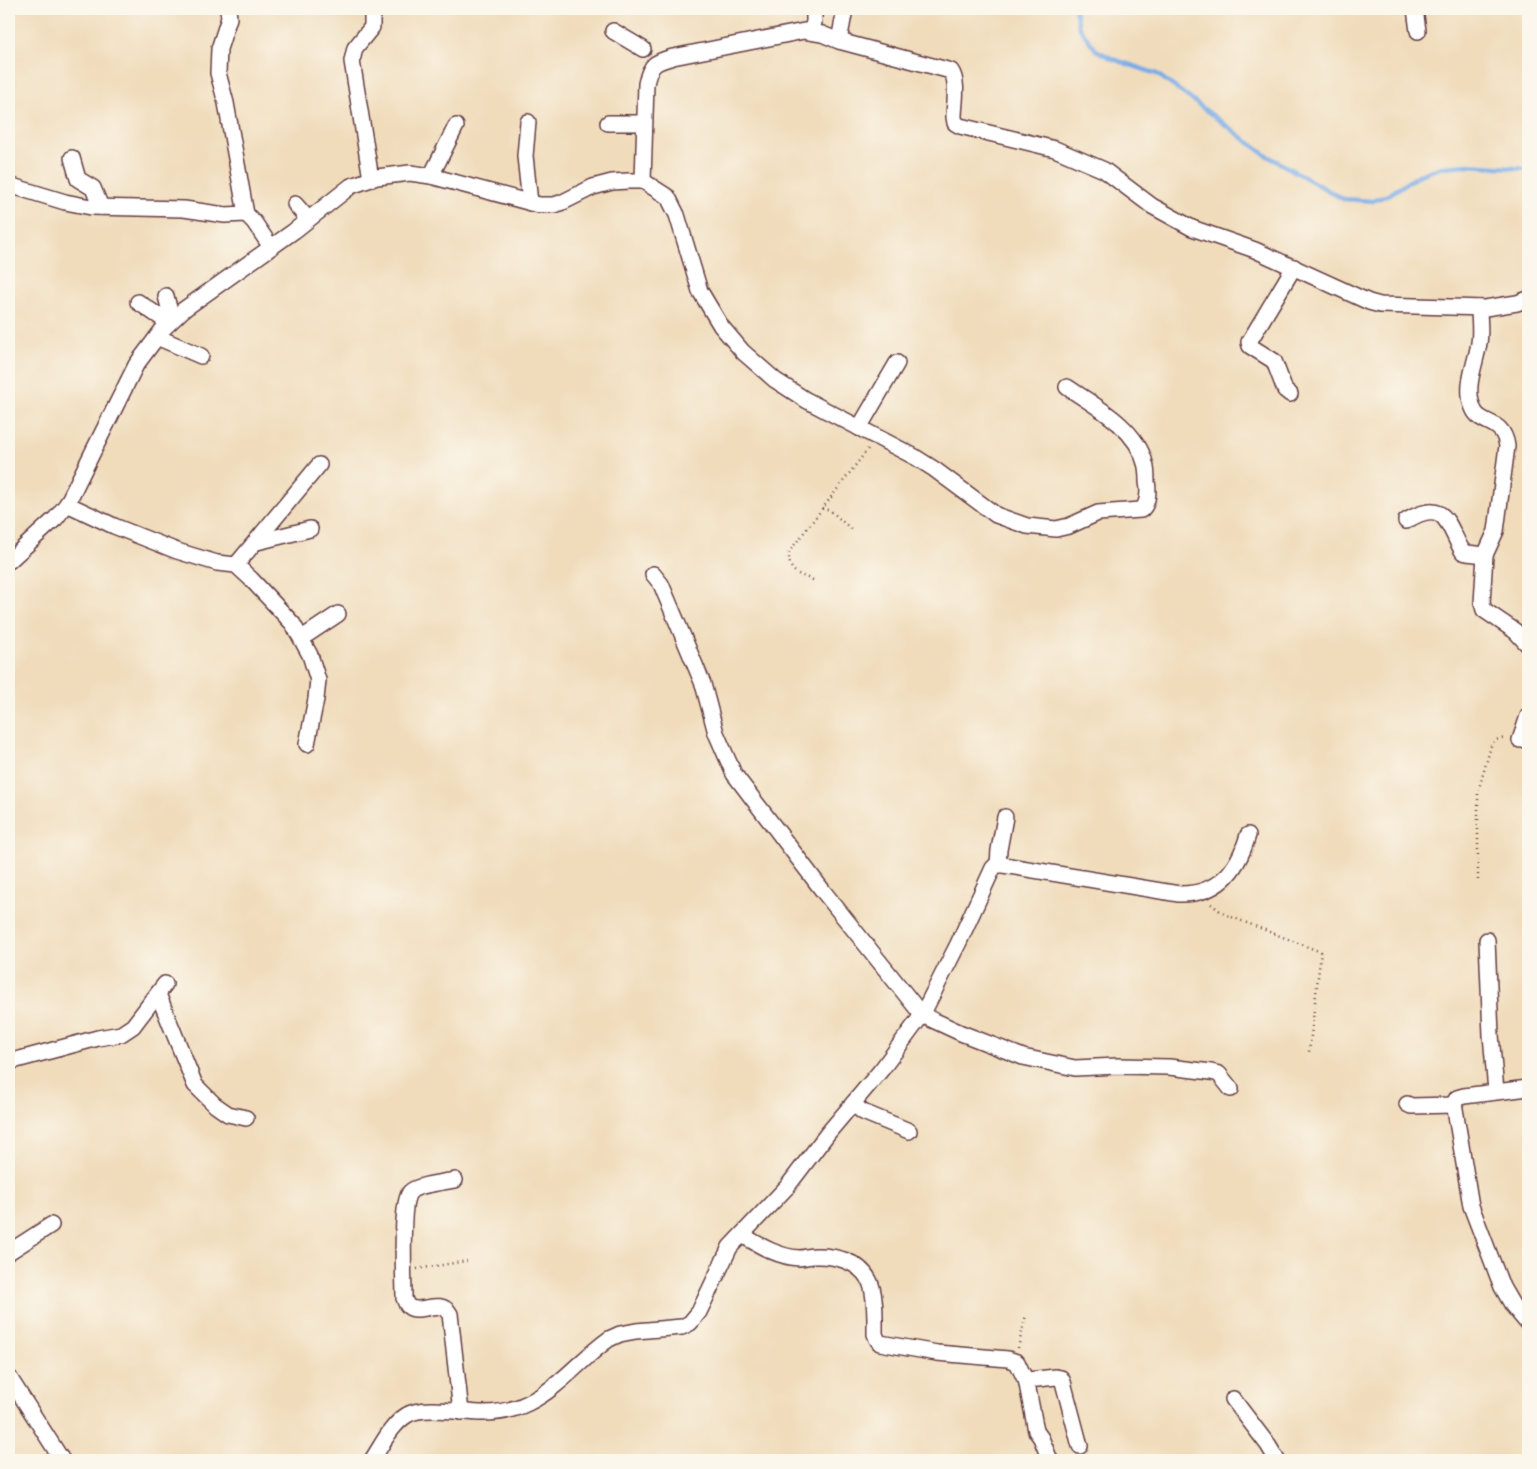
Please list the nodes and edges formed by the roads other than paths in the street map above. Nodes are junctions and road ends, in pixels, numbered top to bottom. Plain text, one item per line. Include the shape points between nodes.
1 (228, 9) edge
2 (372, 9) edge
3 (814, 9) edge
4 (846, 9) edge
5 (1415, 9) edge
6 (613, 31) dead end
7 (1418, 31) dead end
8 (811, 32) junction
9 (839, 41) junction
10 (651, 56) junction
11 (528, 122) dead end
12 (608, 123) dead end
13 (644, 123) junction
14 (456, 126) dead end
15 (72, 158) dead end
16 (432, 176) junction
17 (371, 179) junction
18 (643, 181) junction
19 (9, 186) edge
20 (530, 203) junction
21 (295, 204) dead end
22 (101, 207) junction
23 (246, 214) junction
24 (308, 219) junction
25 (271, 247) junction
26 (1294, 267) junction
27 (166, 296) dead end
28 (1528, 299) edge
29 (138, 302) dead end
30 (1480, 308) junction
31 (171, 322) junction
32 (157, 337) junction
33 (201, 356) dead end
34 (897, 363) dead end
35 (1067, 387) dead end
36 (1290, 394) dead end
37 (858, 428) junction
38 (319, 465) dead end
39 (67, 504) junction
40 (1406, 521) dead end
41 (310, 529) dead end
42 (256, 542) junction
43 (1485, 555) junction
44 (9, 561) edge
45 (236, 565) junction
46 (653, 574) dead end
47 (338, 614) dead end
48 (302, 638) junction
49 (1528, 645) edge
50 (1528, 716) edge
51 (1520, 740) road end
52 (307, 744) dead end
53 (1005, 817) dead end
54 (1248, 836) dead end
55 (998, 865) junction
56 (1488, 940) dead end
57 (922, 1015) junction
58 (9, 1062) edge
59 (1528, 1088) edge
60 (1231, 1089) dead end
61 (1496, 1091) junction
62 (853, 1104) junction
63 (1407, 1104) dead end
64 (1454, 1105) junction
65 (246, 1118) dead end
66 (909, 1131) dead end
67 (455, 1180) dead end
68 (51, 1225) dead end
69 (742, 1234) junction
70 (9, 1252) edge
71 (1528, 1324) edge
72 (9, 1377) edge
73 (1026, 1379) junction
74 (1232, 1399) dead end
75 (462, 1412) junction
76 (1080, 1446) dead end
77 (62, 1460) edge
78 (372, 1460) edge
79 (1050, 1460) edge
80 (1276, 1460) edge

1 - 23 street via 229,18 220,43 218,74
2 - 17 street via 372,27 356,48 352,60
3 - 8 street
4 - 9 street
5 - 7 street
6 - 10 street
8 - 9 street
8 - 10 street
9 - 26 street via 951,71 955,82 954,117 960,126 1055,150 1104,170 1152,206 1192,228
10 - 13 street
11 - 20 street via 525,156
12 - 13 street
13 - 18 street
14 - 16 street
15 - 22 street via 78,179 93,188
16 - 17 street via 410,174
16 - 20 street
17 - 24 street via 351,186
18 - 20 street via 612,182 554,205
18 - 37 street via 668,197 677,215 700,291 721,326 743,352 806,400
19 - 22 street via 64,202
21 - 24 street
22 - 23 street
23 - 25 street
24 - 25 street
25 - 31 street
26 - 30 street via 1380,305
26 - 36 street via 1249,342 1250,346 1274,361 1285,390
27 - 31 street
28 - 30 street
29 - 31 street
30 - 43 street via 1480,338 1471,380 1471,402 1479,416 1502,430 1507,446 1496,531
31 - 32 street
32 - 33 street
32 - 39 street via 136,365
34 - 37 street
35 - 37 street via 1104,412 1128,433 1138,448 1145,463 1148,490 1141,510 1098,513 1056,529 1012,522 996,515 915,457
38 - 42 street
39 - 44 street
39 - 45 street via 176,551
40 - 43 street via 1418,514 1440,514 1452,528 1463,552
41 - 42 street
42 - 45 street
43 - 49 street via 1484,610 1515,631
45 - 48 street via 293,624
46 - 57 street via 661,584 703,684 716,733 734,774 822,892
47 - 48 street
48 - 52 street via 318,680
50 - 51 street
53 - 55 street
54 - 55 street via 1234,869 1218,884 1199,892 1179,894
55 - 57 street via 992,868
56 - 61 street via 1490,1035
57 - 60 street via 1023,1057 1075,1068 1169,1067 1211,1072 1219,1074
57 - 62 street
58 - 65 street via 121,1034 133,1026 161,989 195,1085 221,1110
59 - 61 street
61 - 64 street via 1457,1098
62 - 66 street via 863,1112
62 - 69 street via 787,1186
63 - 64 street
64 - 71 street via 1471,1206 1502,1287
67 - 75 street via 410,1192 403,1227 404,1298 413,1308 443,1306 450,1314
68 - 70 street
69 - 73 street via 762,1247 784,1255 832,1258 856,1265 870,1280 875,1334 880,1343 1017,1362
69 - 75 street via 725,1255 699,1312 690,1323 676,1328 620,1334 609,1339 548,1391 528,1403 500,1412
72 - 77 street
73 - 76 street via 1061,1378
73 - 79 street via 1036,1430
74 - 80 street
75 - 78 street via 408,1413 395,1425

